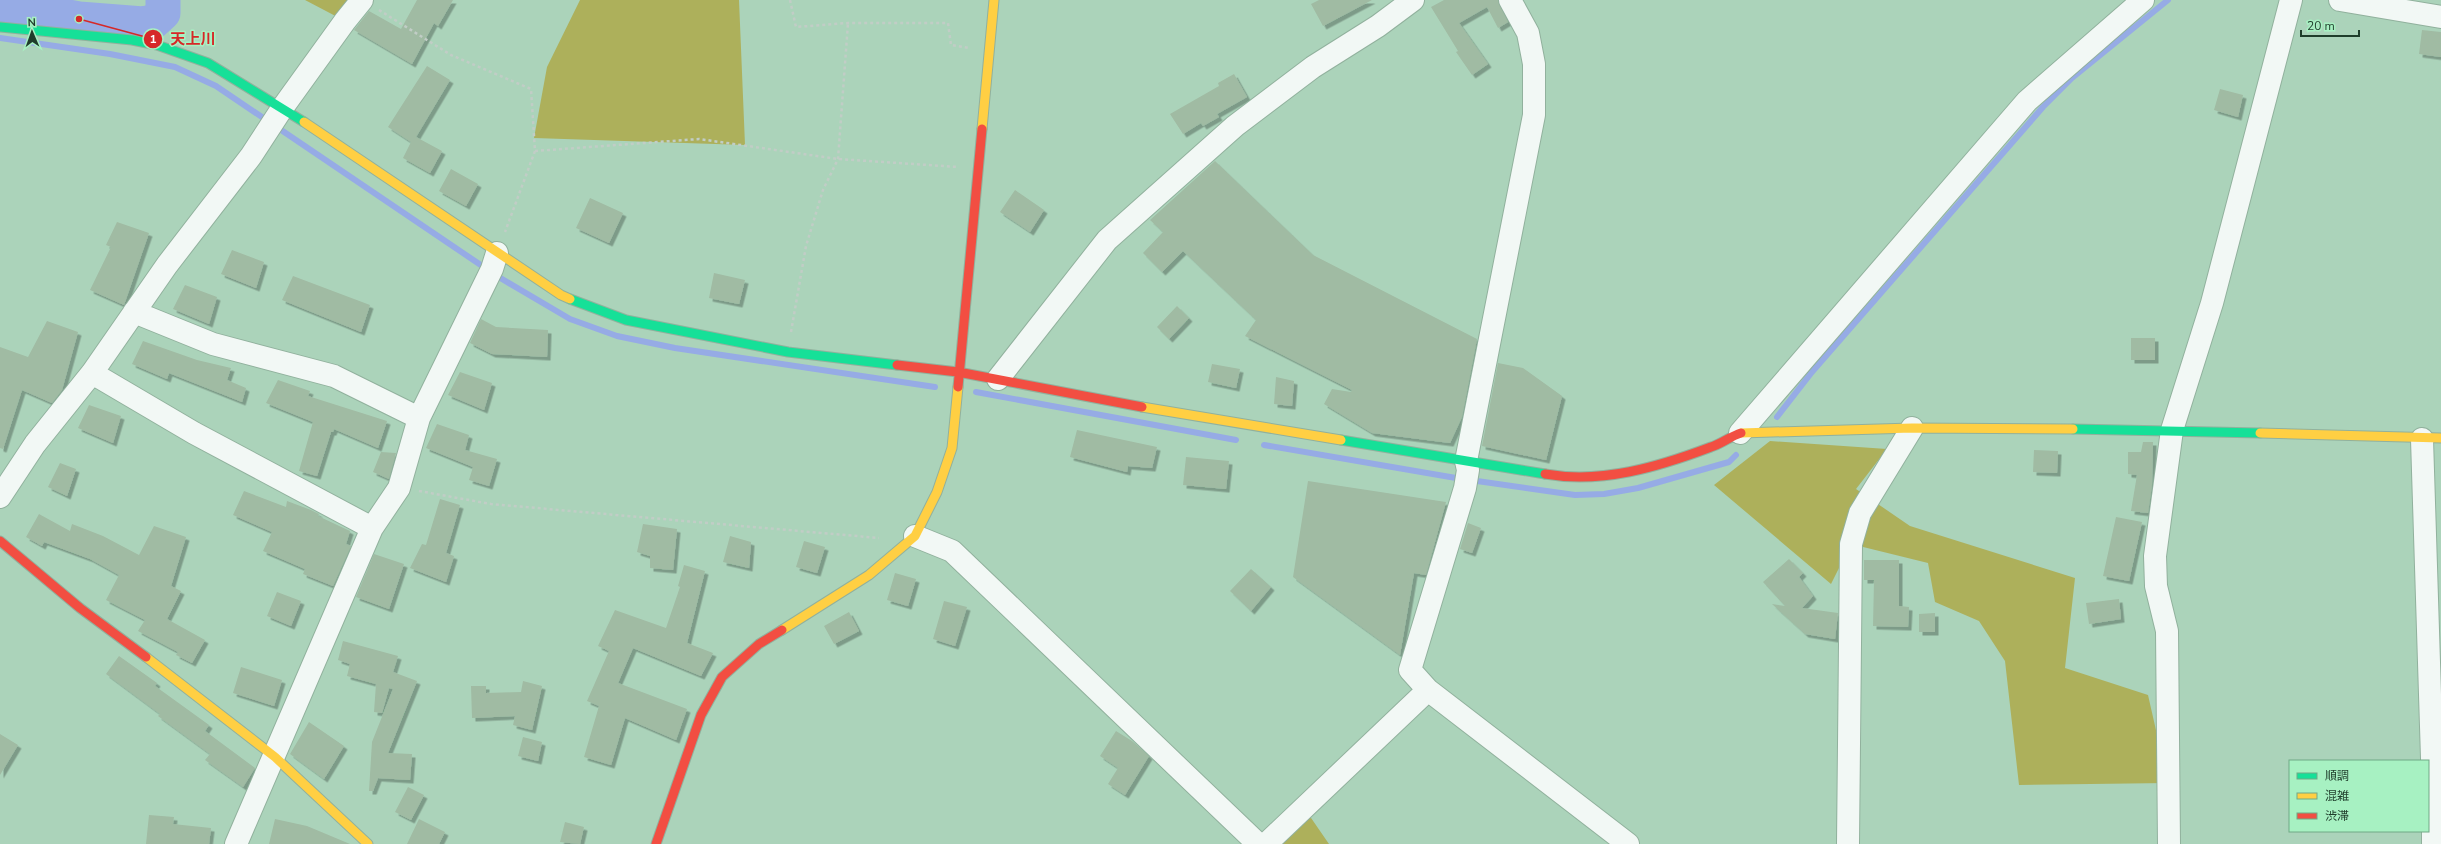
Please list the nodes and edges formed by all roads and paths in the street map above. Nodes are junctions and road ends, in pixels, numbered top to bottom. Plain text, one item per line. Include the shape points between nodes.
1 (362, 0) edge
2 (790, 0) edge
3 (994, 0) edge
4 (1413, 0) edge
5 (1510, 0) edge
6 (2143, 0) edge
7 (2291, 0) edge
8 (2340, 0) edge
9 (2441, 17) edge
10 (848, 22) junction
11 (0, 27) edge
12 (989, 51) junction
13 (276, 118) junction
14 (535, 151) junction
15 (838, 159) junction
16 (978, 168) junction
17 (492, 267) junction
18 (134, 312) junction
19 (788, 352) junction
20 (958, 372) junction
21 (92, 373) junction
22 (998, 379) junction
23 (419, 418) junction
24 (1912, 428) junction
25 (2172, 430) junction
26 (1740, 433) junction
27 (2432, 439) edge
28 (1466, 473) junction
29 (399, 488) junction
30 (0, 496) edge
31 (372, 528) junction
32 (915, 536) junction
33 (0, 541) edge
34 (1428, 690) junction
35 (275, 757) junction
36 (236, 844) edge
37 (368, 844) edge
38 (656, 844) edge
39 (1258, 844) edge
40 (1266, 844) edge
41 (1628, 844) edge
42 (1848, 844) edge
43 (2170, 844) edge
44 (2433, 844) edge

1 - 13 street
1 - 14 path via 451,55 531,89
2 - 10 path via 796,27
3 - 12 street
4 - 22 street via 1378,26 1313,67 1235,126 1108,240
5 - 28 street via 1528,33 1534,64 1534,115
6 - 26 street via 2027,101
7 - 25 street via 2214,296
8 - 9 street
10 - 12 path via 948,23 952,45
10 - 15 path
11 - 13 street via 132,40 157,45 208,63
12 - 16 street
13 - 17 street
13 - 18 street via 252,156
14 - 15 path via 699,139
14 - 17 path
15 - 16 path
15 - 19 path via 823,190 806,246
16 - 20 street
17 - 19 street via 626,320
17 - 23 street
18 - 21 street
18 - 23 street via 213,344 334,376
19 - 20 street
20 - 22 street
20 - 32 street via 952,448 937,492
21 - 30 street via 35,444
21 - 31 street via 194,433
22 - 28 street
23 - 29 street
24 - 25 street
24 - 26 street
24 - 42 street via 1860,513 1851,544
25 - 27 street
25 - 43 street via 2155,556 2156,586 2167,631
26 - 28 street via 1712,447 1633,473 1568,478
27 - 44 street
28 - 34 street via 1410,670
29 - 31 street
29 - 32 path via 491,504 885,539
31 - 35 street
32 - 38 street via 869,575 759,644 722,677 701,715
32 - 39 street via 952,550
33 - 35 street via 80,608
34 - 40 street
34 - 41 street
35 - 36 street
35 - 37 street

